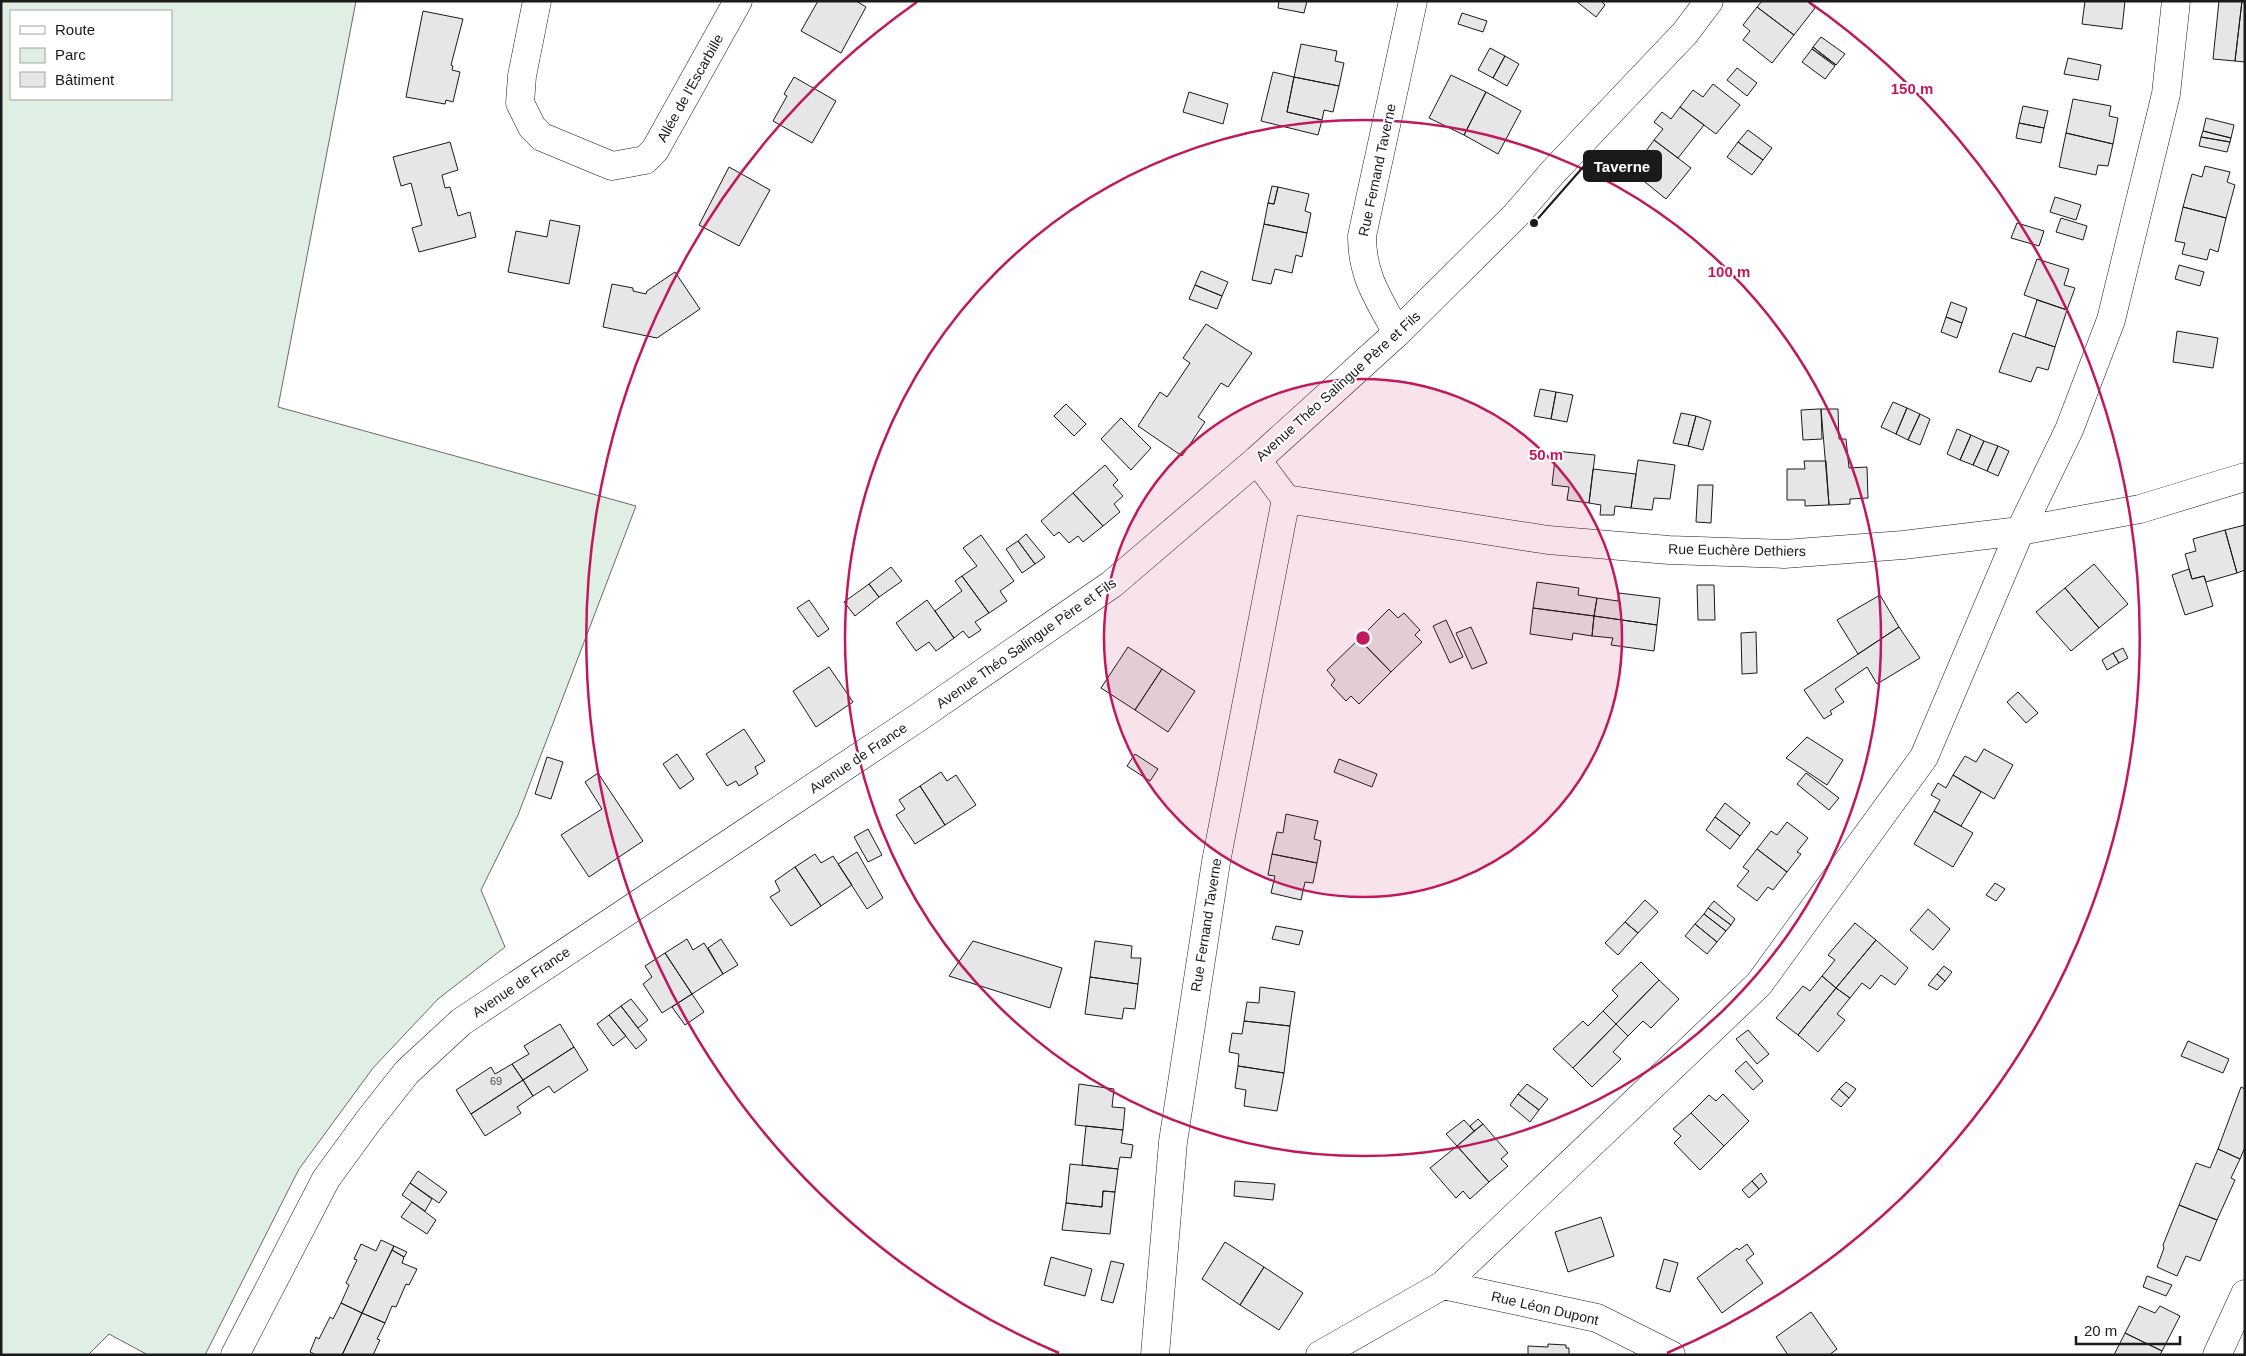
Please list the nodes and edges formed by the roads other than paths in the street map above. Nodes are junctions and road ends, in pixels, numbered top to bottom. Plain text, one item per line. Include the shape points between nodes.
1 (537, 1) edge
2 (738, 1) edge
3 (1413, 1) edge
4 (1709, 1) edge
5 (2176, 1) edge
6 (1397, 333) junction
7 (1257, 460) junction
8 (2245, 477) edge
9 (1286, 499) junction
10 (2020, 531) junction
11 (919, 717) joint
12 (1443, 1285) junction
13 (2245, 1294) edge
14 (234, 1355) edge
15 (1155, 1355) edge
16 (1320, 1355) edge
17 (1671, 1355) edge
18 (2217, 1355) edge

1 - 2 street, Allée de l'Escarbille via 522,76 520,104 542,138 612,166 645,160 655,150
3 - 6 street, Rue Fernand Taverne via 1362,236 1367,276
4 - 6 street, Avenue Théo Salingue Père et Fils via 1685,34 1516,215
5 - 10 street via 2166,94 2111,320 2070,430
6 - 7 street, Avenue Théo Salingue Père et Fils
7 - 9 street
7 - 11 street, Avenue Théo Salingue Père et Fils via 1112,584
8 - 10 street, Rue Euchère Dethiers via 2140,509
9 - 10 street, Rue Euchère Dethiers via 1548,540 1669,550 1784,554 1903,545
9 - 15 street, Rue Fernand Taverne via 1214,871 1173,1142
10 - 12 street via 1924,757 1759,984
11 - 14 street, Avenue de France via 461,1022 407,1072 326,1179
12 - 16 street
12 - 17 street, Rue Léon Dupont via 1597,1318
13 - 18 street

